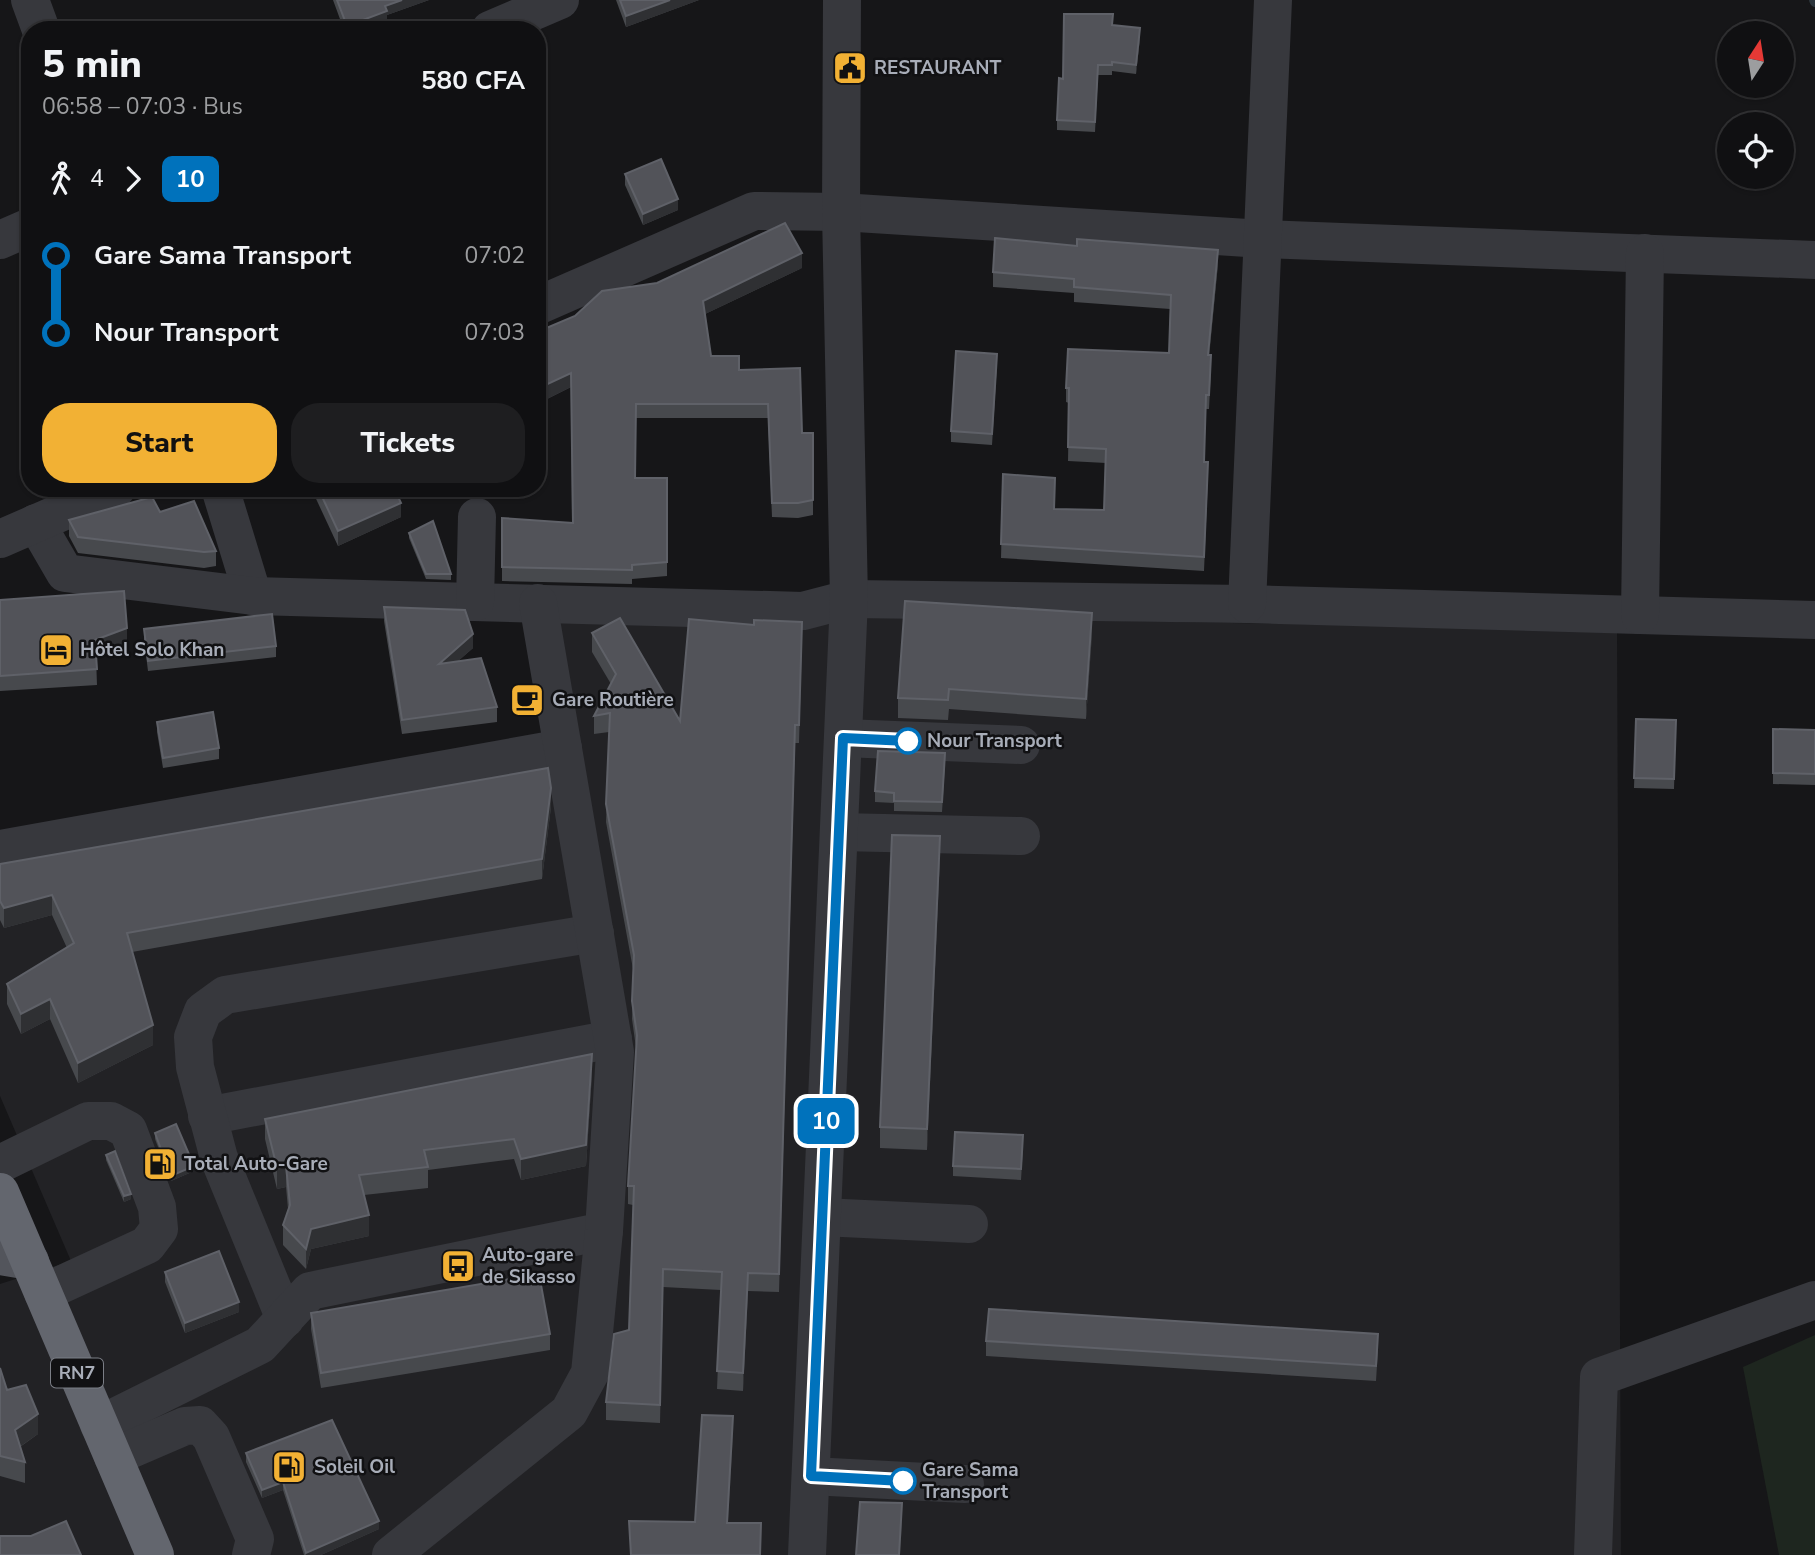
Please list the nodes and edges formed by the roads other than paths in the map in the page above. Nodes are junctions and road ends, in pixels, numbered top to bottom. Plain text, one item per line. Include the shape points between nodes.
1 (30, 0) edge
2 (560, 0) edge
3 (842, 0) edge
4 (1273, 0) edge
5 (38, 21) edge
6 (511, 21) edge
7 (841, 212) junction
8 (21, 231) edge
9 (1263, 239) junction
10 (0, 240) edge
11 (1645, 253) junction
12 (1815, 260) edge
13 (546, 302) edge
14 (96, 497) edge
15 (223, 497) edge
16 (477, 517) dead end
17 (36, 523) junction
18 (0, 539) edge
19 (253, 596) junction
20 (849, 598) junction
21 (475, 602) junction
22 (538, 603) junction
23 (1247, 604) junction
24 (1640, 615) junction
25 (1815, 620) edge
26 (843, 738) junction
27 (1021, 745) dead end
28 (563, 748) junction
29 (839, 832) junction
30 (1021, 836) dead end
31 (0, 849) edge
32 (595, 933) junction
33 (613, 1039) junction
34 (207, 1116) junction
35 (0, 1164) edge
36 (0, 1192) edge
37 (822, 1217) junction
38 (969, 1224) dead end
39 (604, 1231) junction
40 (24, 1270) edge
41 (1815, 1300) edge
42 (285, 1319) junction
43 (106, 1441) junction
44 (811, 1476) junction
45 (965, 1483) dead end
46 (155, 1555) edge
47 (251, 1555) edge
48 (391, 1555) edge
49 (807, 1555) edge
50 (1593, 1555) edge

1 - 5 street
2 - 6 street
3 - 7 street
4 - 9 street
7 - 9 street
7 - 13 street via 754,211
7 - 20 street
8 - 10 street
9 - 11 street
9 - 23 street
11 - 12 street
11 - 24 street
14 - 17 street
15 - 19 street
16 - 21 street
17 - 18 street
17 - 19 street via 65,573
19 - 21 street
20 - 22 street via 803,611
20 - 23 street
20 - 26 street
21 - 22 street
22 - 28 street
23 - 24 street
24 - 25 street
26 - 27 street
26 - 29 street
28 - 31 street
28 - 32 street
29 - 30 street
29 - 37 street
32 - 33 street
32 - 34 street via 225,995 203,1011 193,1037
33 - 34 street
33 - 39 street
34 - 42 street via 219,1158
35 - 40 street via 88,1121 111,1121 128,1130 157,1208 159,1229 147,1245
36 - 40 highway, RN7
37 - 38 street
37 - 44 street
39 - 42 street via 310,1291
39 - 48 street via 590,1373 569,1412
40 - 43 highway, RN7
41 - 50 street via 1599,1377
42 - 43 street via 260,1345
43 - 46 highway, RN7
43 - 47 street via 200,1425 211,1437 255,1539
44 - 45 street
44 - 49 street

